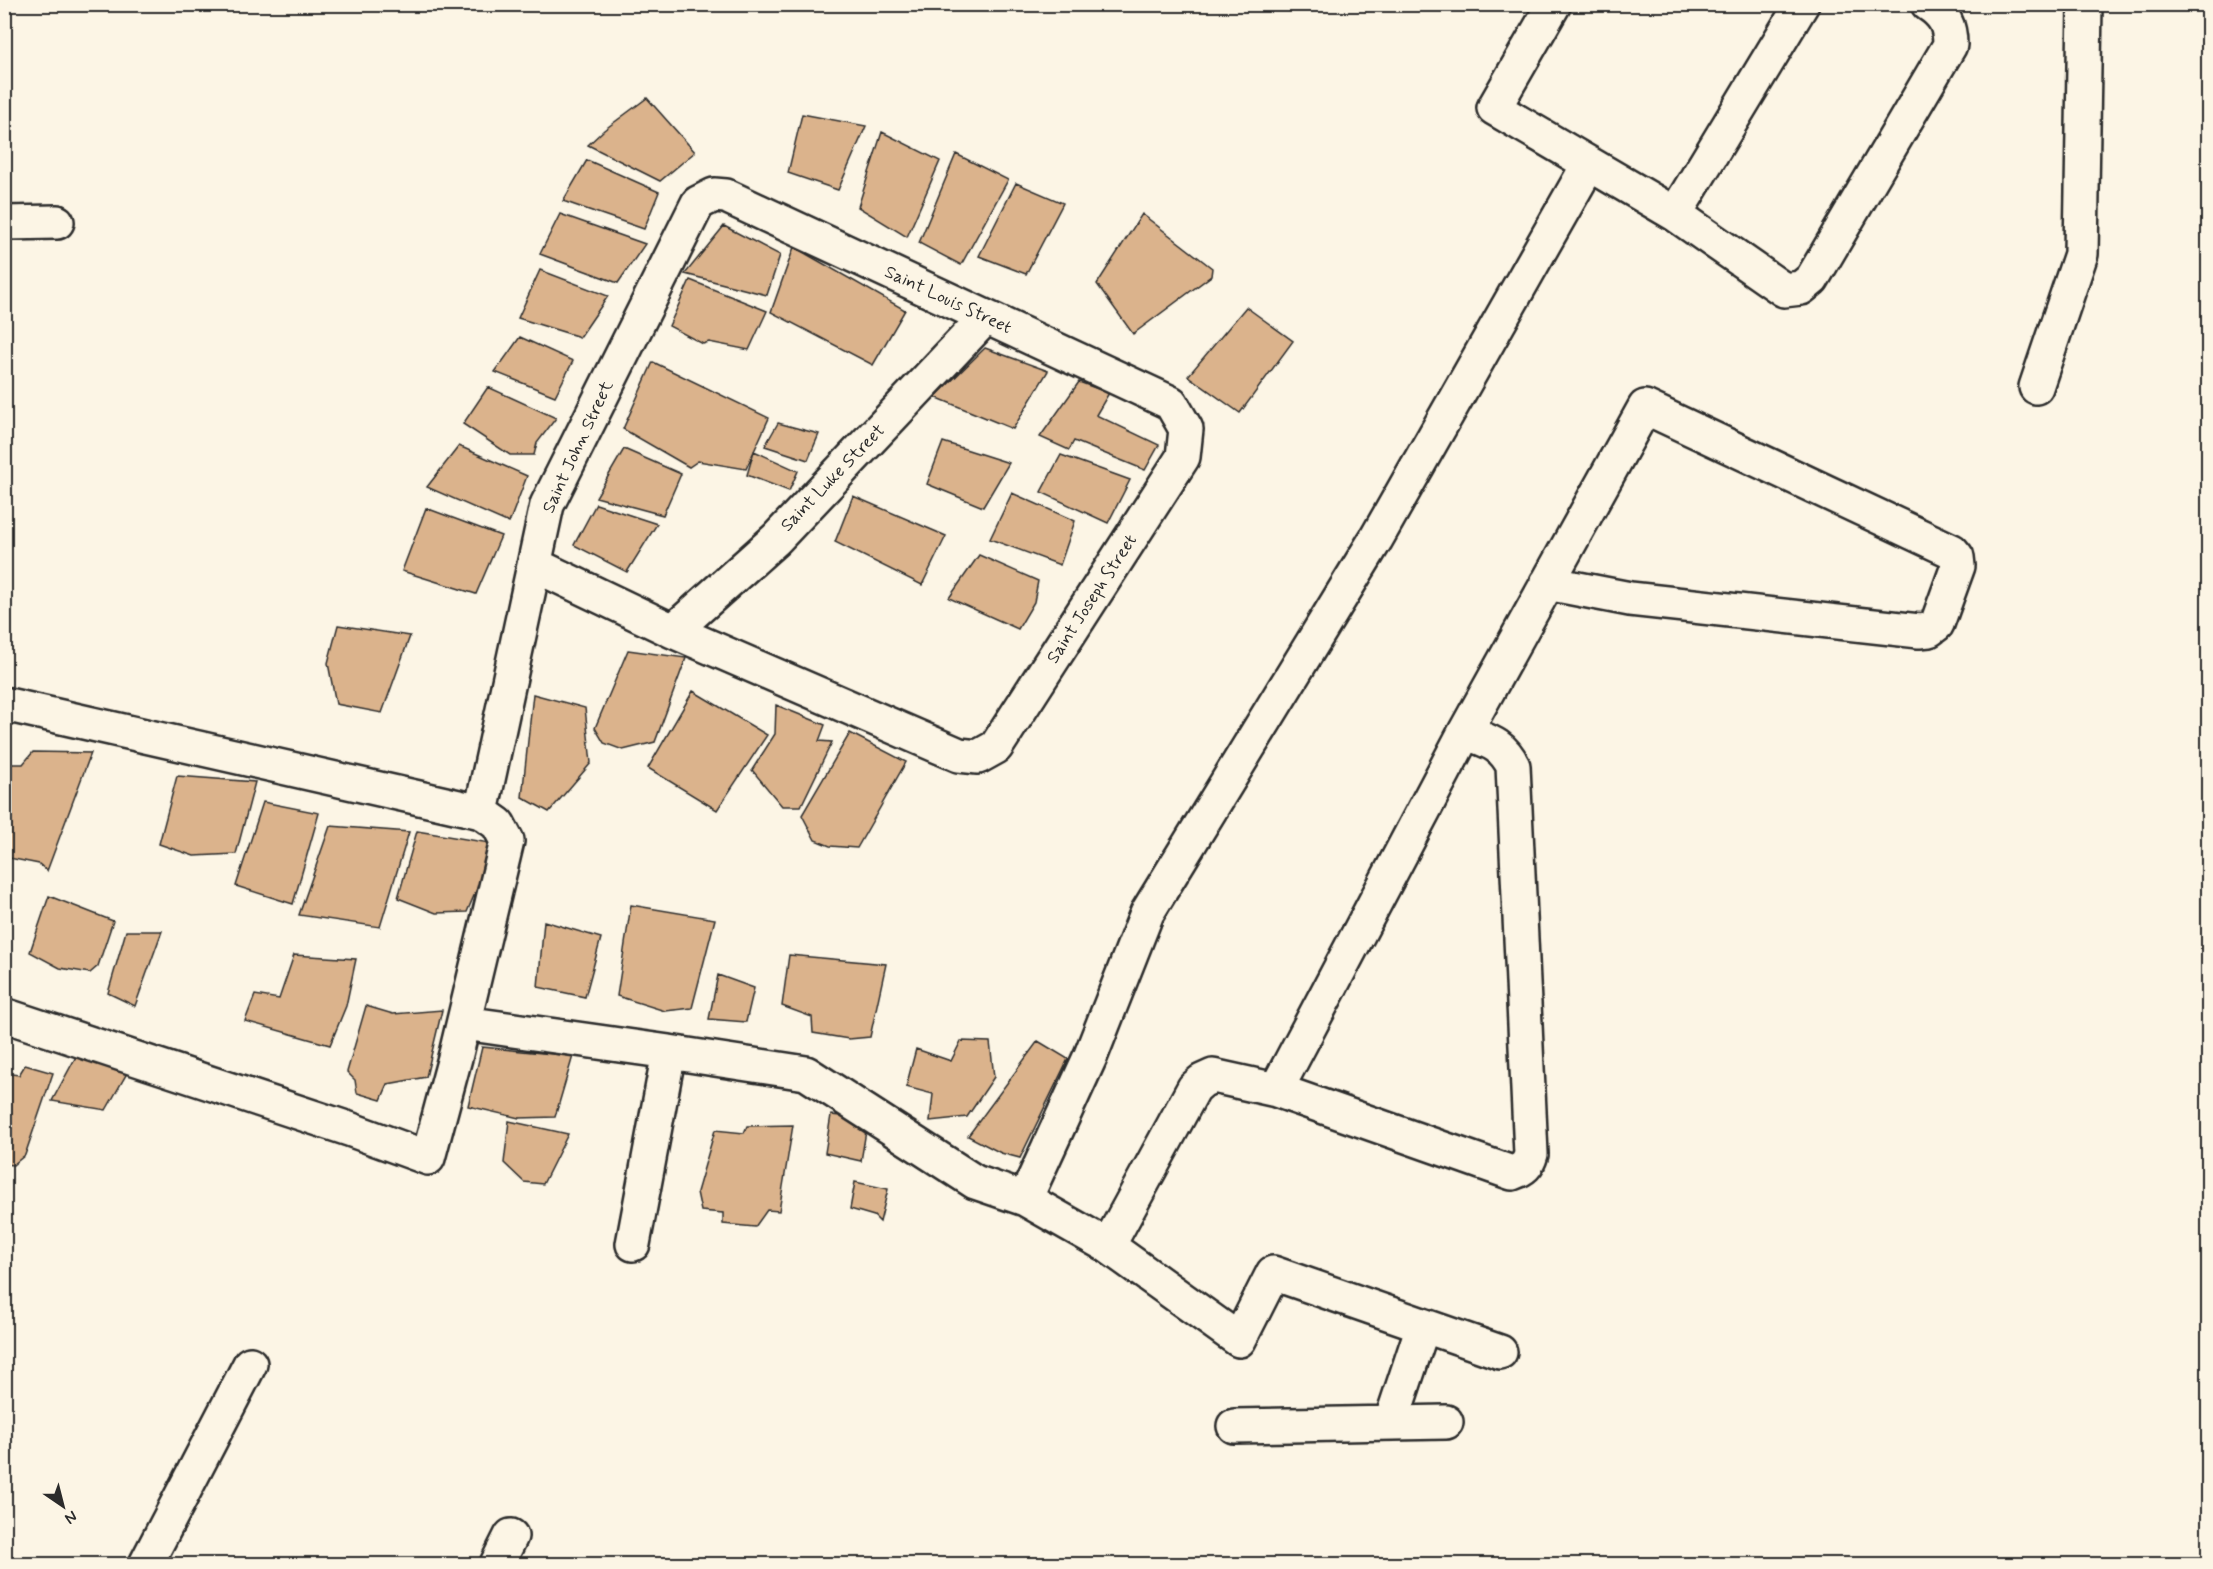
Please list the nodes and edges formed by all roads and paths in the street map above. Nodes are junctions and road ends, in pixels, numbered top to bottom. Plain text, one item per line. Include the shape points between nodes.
1 (1554, 4) edge
2 (1802, 4) edge
3 (1928, 4) edge
4 (2085, 4) edge
5 (1589, 164) junction
6 (698, 203) joint
7 (1675, 214) junction
8 (57, 222) dead end
9 (4, 223) edge
10 (986, 317) junction
11 (2037, 387) dead end
12 (1186, 429) joint
13 (535, 565) junction
14 (1547, 583) junction
15 (673, 631) junction
16 (4, 704) edge
17 (1465, 732) junction
18 (481, 812) junction
19 (4, 1015) edge
20 (464, 1023) junction
21 (669, 1052) junction
22 (1276, 1090) junction
23 (1025, 1199) junction
24 (633, 1244) dead end
25 (1108, 1246) junction
26 (1423, 1326) junction
27 (1500, 1352) dead end
28 (250, 1364) dead end
29 (1391, 1422) junction
30 (1446, 1422) dead end
31 (1234, 1426) dead end
32 (146, 1564) edge

1 - 5 street via 1494,108
2 - 7 street
3 - 7 street via 1940,12 1950,28 1950,45 1812,279 1801,288 1784,290
4 - 11 street via 2081,254
5 - 7 street
5 - 23 street via 1376,539 1147,913 1091,1055
6 - 10 street, Saint Louis Street via 714,195 726,196
6 - 13 street, Saint John Street via 547,505
8 - 9 street
10 - 12 street, Saint Louis Street via 1171,403
10 - 15 street, Saint Luke Street via 776,539
12 - 15 street, Saint Joseph Street via 1183,457 996,747 978,757 959,755
13 - 15 street
13 - 18 street, Saint John Street
14 - 14 street via 1645,407 1952,551 1958,566 1936,624 1919,631 1630,598
14 - 17 street
16 - 18 street
17 - 22 street
17 - 22 street via 1495,744 1507,753 1513,766 1531,1154 1528,1164 1512,1173
18 - 20 street via 498,824 507,841
19 - 20 street via 428,1158
20 - 21 street
21 - 23 street via 806,1074 975,1182
21 - 24 street
22 - 25 street via 1213,1076 1194,1088
23 - 25 street
25 - 26 street via 1239,1340 1273,1274
26 - 27 street
26 - 29 street
28 - 32 street
29 - 30 street
29 - 31 street

